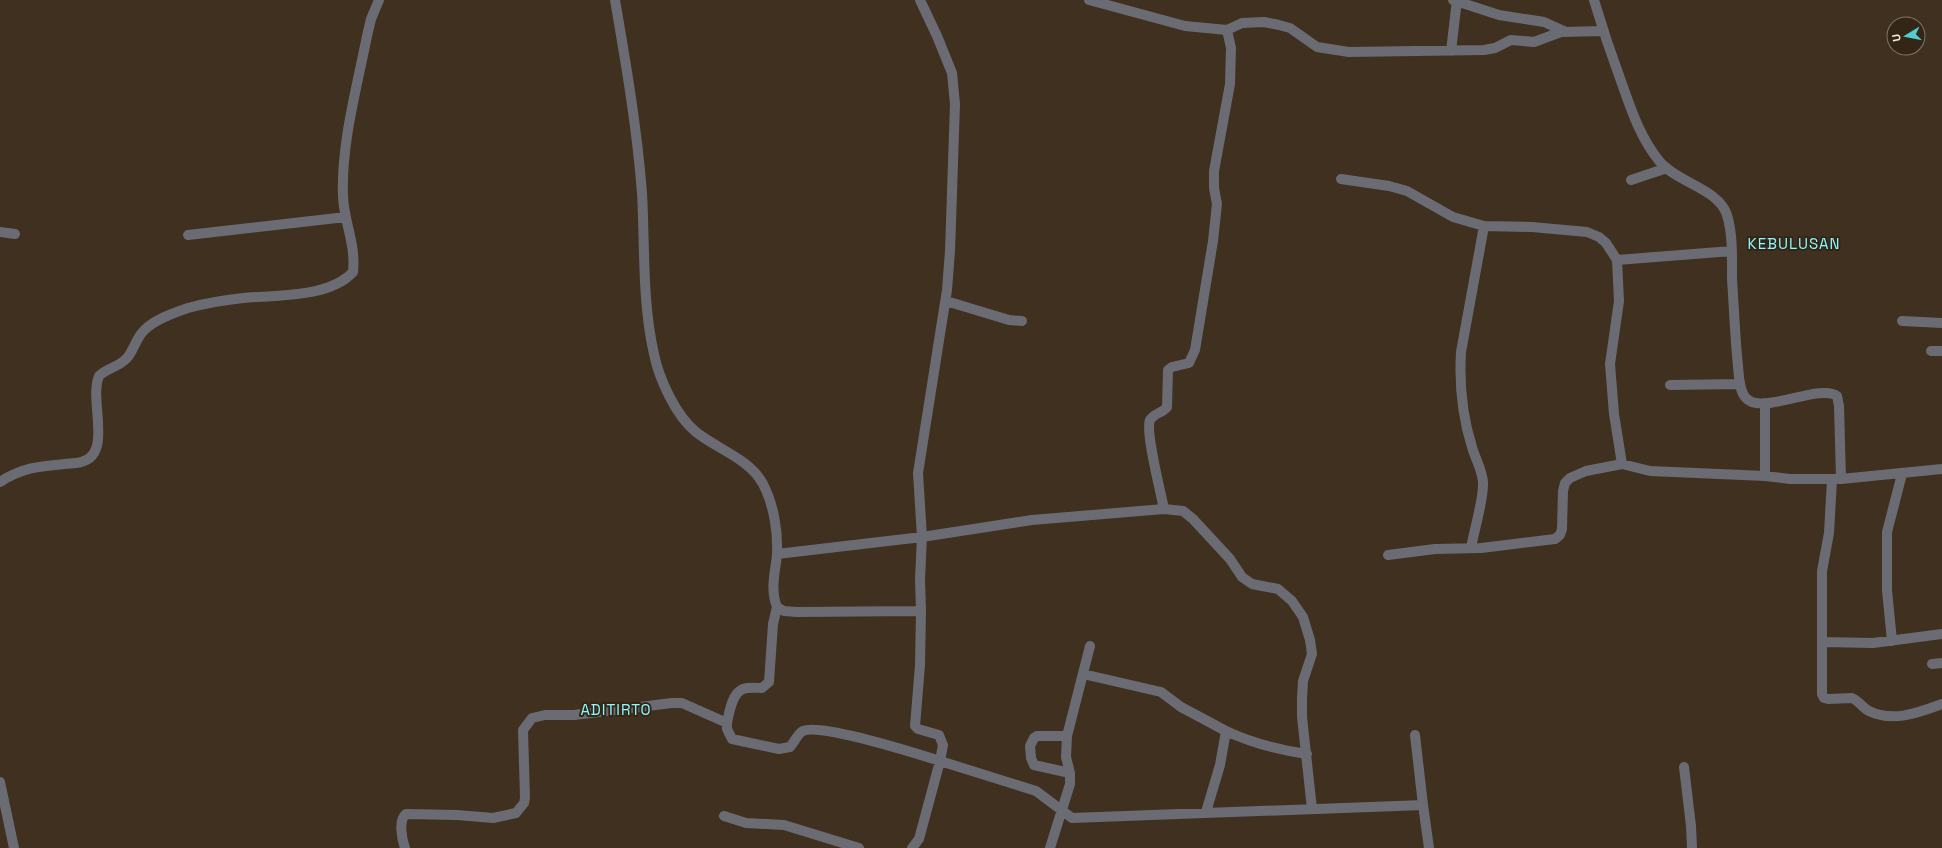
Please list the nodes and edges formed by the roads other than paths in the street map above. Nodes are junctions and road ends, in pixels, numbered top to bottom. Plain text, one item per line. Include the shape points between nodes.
1 (379, 0) edge
2 (614, 0) edge
3 (920, 0) edge
4 (1089, 0) edge
5 (1453, 0) edge
6 (1594, 0) edge
7 (1227, 30) junction
8 (1603, 31) junction
9 (1566, 32) junction
10 (1451, 51) junction
11 (1667, 168) junction
12 (1341, 179) dead end
13 (1631, 180) dead end
14 (346, 216) junction
15 (1484, 226) junction
16 (0, 232) edge
17 (15, 234) dead end
18 (188, 235) dead end
19 (1732, 251) junction
20 (1617, 260) junction
21 (946, 301) junction
22 (1022, 321) dead end
23 (1902, 321) dead end
24 (1942, 323) edge
25 (1931, 351) dead end
26 (1942, 351) edge
27 (1740, 384) junction
28 (1670, 385) dead end
29 (1765, 403) junction
30 (1622, 464) junction
31 (1942, 469) edge
32 (1902, 474) junction
33 (1765, 476) junction
34 (1837, 479) junction
35 (0, 482) edge
36 (1164, 509) junction
37 (922, 537) junction
38 (1471, 548) junction
39 (777, 554) junction
40 (1388, 555) dead end
41 (776, 607) junction
42 (921, 611) junction
43 (1942, 634) edge
44 (1892, 641) junction
45 (1822, 642) junction
46 (1090, 646) dead end
47 (1083, 674) junction
48 (1942, 704) edge
49 (727, 723) junction
50 (1226, 731) junction
51 (1415, 735) dead end
52 (1067, 736) junction
53 (1307, 754) junction
54 (940, 760) junction
55 (1684, 767) dead end
56 (1070, 773) junction
57 (0, 782) edge
58 (1423, 805) junction
59 (1312, 809) junction
60 (1062, 811) junction
61 (1206, 812) junction
62 (724, 816) dead end
63 (14, 848) edge
64 (405, 848) edge
65 (859, 848) edge
66 (912, 848) edge
67 (1050, 848) edge
68 (1429, 848) edge
69 (1692, 848) edge

1 - 14 street via 367,36 345,153 343,197
2 - 39 street via 633,104 642,192 647,299 654,355 672,400 688,424 740,461 762,483 768,494 775,523
3 - 21 street via 952,73 955,89
4 - 7 street via 1185,26
5 - 9 street via 1492,13 1544,22
5 - 10 street
6 - 8 street
7 - 10 street via 1242,23 1264,22 1290,28 1323,49 1348,52
7 - 36 street via 1231,48 1230,84 1214,171 1217,204 1195,350 1189,363 1168,370 1167,407 1149,423
8 - 9 street
8 - 11 street via 1637,125 1648,145
9 - 10 street via 1534,42 1511,40 1488,50
11 - 13 street
11 - 19 street via 1672,174 1721,203 1727,214
12 - 15 street via 1407,191 1453,216
14 - 18 street
14 - 35 street via 354,260 353,272 347,278 330,287 311,291 200,305 153,324 141,334 127,358 99,376 95,397 99,436 92,458 79,463 34,466 20,470
15 - 20 street via 1582,231 1599,236
15 - 38 street via 1460,370 1463,410 1483,483
16 - 17 street
19 - 20 street
19 - 27 street
20 - 30 street via 1618,301 1610,364
21 - 22 street via 1009,320
21 - 37 street via 919,457
23 - 24 street
25 - 26 street
27 - 28 street
27 - 29 street via 1747,400
29 - 33 street
29 - 34 street via 1823,393 1837,396
30 - 33 street via 1650,471
30 - 38 street via 1586,471 1565,483 1562,529 1555,539
31 - 32 street
32 - 34 street
32 - 44 street via 1886,541
33 - 34 street
34 - 45 street via 1822,571
36 - 37 street via 1032,520
36 - 53 street via 1183,511 1194,519 1230,559 1242,577 1252,584 1278,589 1292,601 1303,617 1312,654 1303,681 1302,699
37 - 39 street
37 - 42 street
38 - 40 street via 1435,549
39 - 41 street via 773,581
41 - 42 street via 784,611 804,613
41 - 49 street via 769,682 762,688 746,688 737,693
42 - 54 street via 915,722 918,729 939,735 941,738 943,745
43 - 44 street
44 - 45 street
45 - 48 street via 1824,698 1852,698 1870,712 1884,716 1913,714
46 - 47 street
47 - 50 street via 1161,692 1181,707
47 - 52 street
49 - 54 street via 727,730 732,738 768,747 790,747 803,731 813,730 841,734
49 - 64 street via 682,703 672,702 532,718 523,730 525,798 519,811 493,818 406,814 402,820
50 - 53 street via 1266,746
50 - 61 street via 1218,772
51 - 58 street
52 - 56 street via 1066,763
52 - 56 street via 1037,736 1030,746 1031,758 1036,766
53 - 59 street
54 - 60 street via 1036,792
54 - 66 street via 919,838
55 - 69 street
56 - 60 street via 1070,784
57 - 63 street
58 - 59 street
58 - 68 street
59 - 61 street
60 - 61 street via 1072,818
60 - 67 street
62 - 65 street via 746,822 784,825

